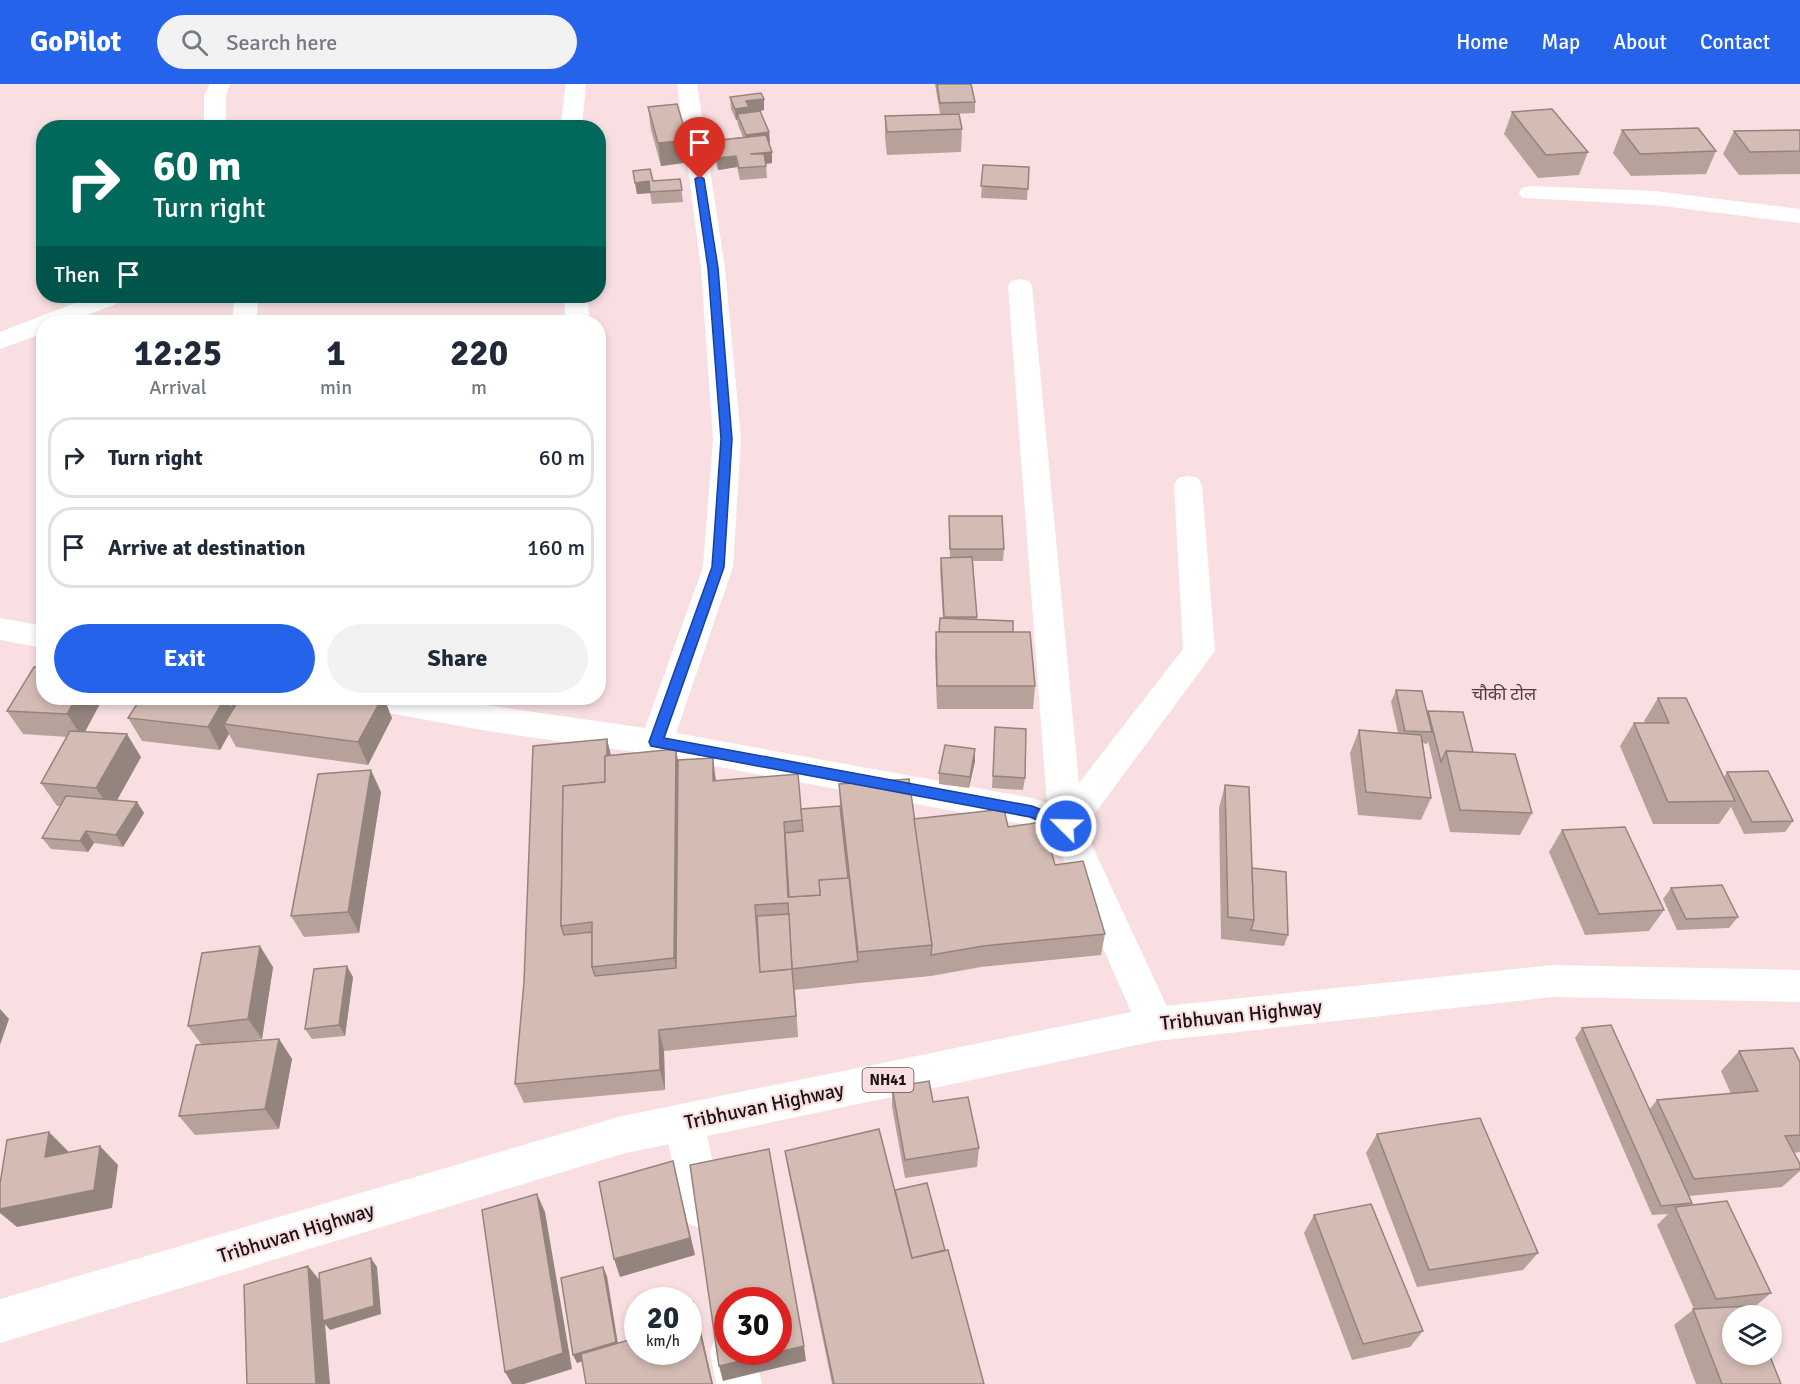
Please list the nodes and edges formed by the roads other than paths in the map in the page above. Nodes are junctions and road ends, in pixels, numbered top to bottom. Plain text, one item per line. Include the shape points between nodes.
1 (220, 84) edge
2 (576, 84) edge
3 (687, 84) edge
4 (215, 120) edge
5 (572, 120) edge
6 (1530, 193) dead end
7 (1800, 216) edge
8 (1020, 286) dead end
9 (97, 303) edge
10 (66, 315) edge
11 (36, 327) edge
12 (0, 341) edge
13 (1188, 485) dead end
14 (0, 629) edge
15 (36, 636) edge
16 (455, 705) edge
17 (491, 708) edge
18 (656, 742) junction
19 (1066, 826) junction
20 (1800, 986) edge
21 (1156, 1024) junction
22 (684, 1122) junction
23 (711, 1249) edge
24 (0, 1321) edge
25 (735, 1365) edge
26 (739, 1384) edge

1 - 4 street via 215,96
2 - 5 street
3 - 18 street via 713,268 727,439 718,567
6 - 7 street via 1654,198
8 - 19 street
9 - 10 street
11 - 12 street
13 - 19 street via 1199,651
14 - 15 street
16 - 17 street
17 - 18 street
18 - 19 street via 1032,812
19 - 21 street
20 - 21 street, Tribhuvan Highway / NH41 via 1553,981
21 - 22 street, Tribhuvan Highway / NH41
22 - 23 street
22 - 24 street, Tribhuvan Highway / NH41 via 622,1135
25 - 26 street

